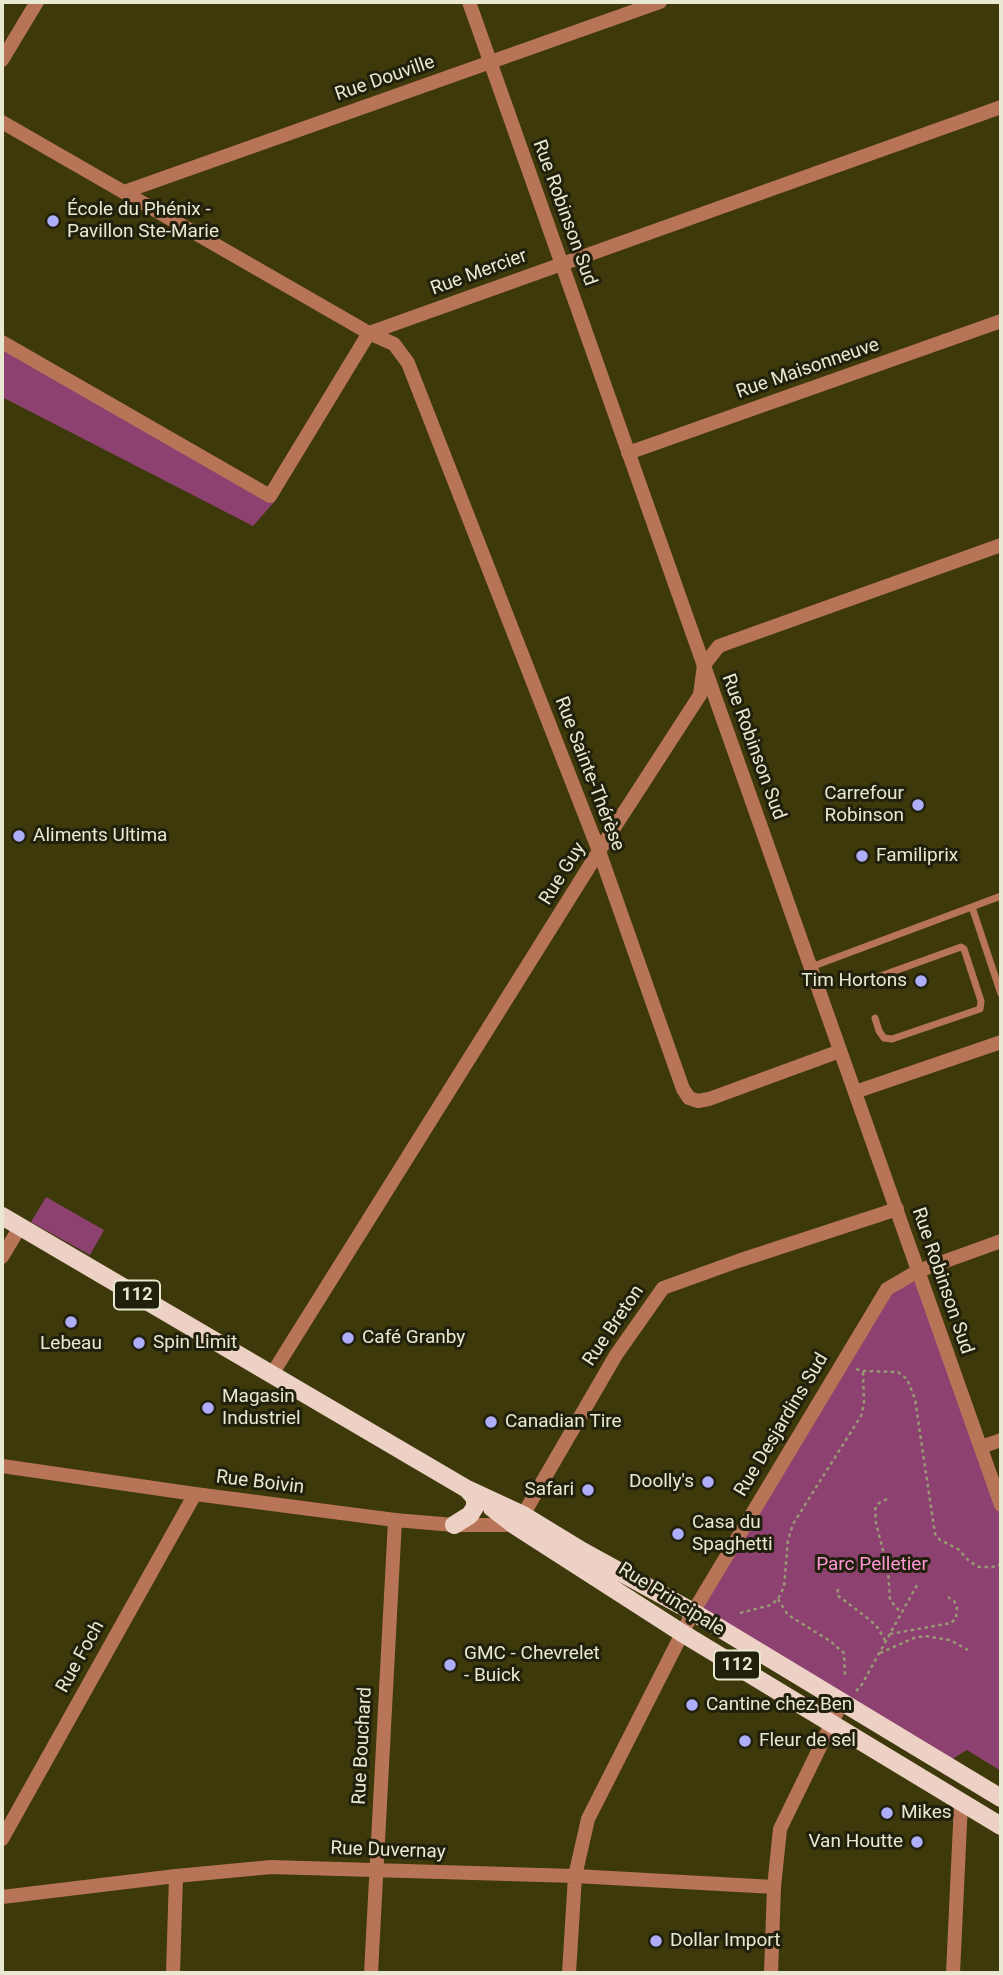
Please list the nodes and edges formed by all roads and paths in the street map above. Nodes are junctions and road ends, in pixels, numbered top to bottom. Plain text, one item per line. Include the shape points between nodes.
1 (37, 2) edge
2 (468, 2) edge
3 (660, 2) edge
4 (2, 60) edge
5 (490, 62) junction
6 (1001, 107) edge
7 (2, 122) edge
8 (124, 192) junction
9 (562, 264) junction
10 (1001, 321) edge
11 (369, 333) junction
12 (2, 342) edge
13 (628, 453) junction
14 (1001, 545) edge
15 (704, 666) junction
16 (599, 851) junction
17 (1001, 896) edge
18 (972, 907) junction
19 (811, 967) junction
20 (863, 982) dead end
21 (1001, 994) edge
22 (875, 1018) dead end
23 (1001, 1042) edge
24 (840, 1051) junction
25 (855, 1092) junction
26 (897, 1209) junction
27 (2, 1216) edge
28 (20, 1227) junction
29 (1001, 1241) edge
30 (2, 1257) edge
31 (918, 1271) junction
32 (272, 1374) junction
33 (1001, 1440) edge
34 (981, 1447) junction
35 (2, 1466) edge
36 (467, 1489) junction
37 (195, 1494) junction
38 (887, 1499) dead end
39 (1001, 1505) edge
40 (395, 1520) junction
41 (518, 1520) junction
42 (454, 1525) junction
43 (1001, 1564) edge
44 (916, 1585) dead end
45 (838, 1589) dead end
46 (948, 1597) dead end
47 (778, 1599) junction
48 (693, 1612) junction
49 (740, 1613) dead end
50 (901, 1613) junction
51 (682, 1633) junction
52 (890, 1634) junction
53 (886, 1642) junction
54 (968, 1650) dead end
55 (879, 1654) junction
56 (845, 1676) dead end
57 (842, 1702) junction
58 (832, 1723) junction
59 (1001, 1798) edge
60 (961, 1803) junction
61 (1001, 1826) edge
62 (2, 1839) edge
63 (376, 1870) junction
64 (176, 1876) junction
65 (575, 1876) junction
66 (774, 1887) junction
67 (2, 1897) edge
68 (173, 1973) edge
69 (371, 1973) edge
70 (569, 1973) edge
71 (771, 1973) edge
72 (953, 1973) edge

1 - 4 street
2 - 5 street, Rue Robinson Sud
3 - 5 street, Rue Douville
5 - 8 street, Rue Douville
5 - 9 street, Rue Robinson Sud
6 - 9 street, Rue Mercier
7 - 8 street
8 - 11 street
9 - 11 street, Rue Mercier
9 - 13 street, Rue Robinson Sud
10 - 13 street, Rue Maisonneuve
11 - 12 street via 270,496
11 - 16 street, Rue Sainte-Thérèse via 394,344 408,363
13 - 15 street, Rue Robinson Sud
14 - 15 street via 719,646
15 - 16 street, Rue Guy via 700,695
15 - 19 street, Rue Robinson Sud
16 - 24 street, Rue Sainte-Thérèse via 683,1090 690,1098 709,1100
16 - 32 street, Rue Guy
17 - 18 lane
18 - 19 lane
18 - 21 lane
19 - 24 street, Rue Robinson Sud
20 - 22 lane via 959,947 964,949 981,1001 980,1009 892,1039 884,1038
23 - 25 street
24 - 25 street, Rue Robinson Sud
25 - 26 street, Rue Robinson Sud
26 - 31 street, Rue Robinson Sud
26 - 41 street, Rue Breton via 663,1288 616,1356
27 - 28 main road, Rue Principale / 112
28 - 30 street
28 - 32 main road, Rue Principale / 112
29 - 31 street, Rue Desjardins Sud
31 - 34 street, Rue Robinson Sud
31 - 48 street, Rue Desjardins Sud via 887,1289
32 - 36 main road, Rue Principale / 112
33 - 34 street
34 - 39 street, Rue Robinson Sud
35 - 37 street, Rue Boivin
36 - 41 main road, Rue Principale / 112
36 - 42 main road via 475,1507
37 - 40 street, Rue Boivin
37 - 62 street, Rue Foch
38 - 50 path via 875,1509 876,1523 886,1556 890,1600
40 - 42 street, Rue Boivin
40 - 63 street, Rue Bouchard
41 - 42 street, Rue Boivin
41 - 48 main road, Rue Principale / 112
41 - 51 main road, Rue Principale / 112
43 - 47 path via 979,1567 935,1534 915,1399 907,1379 898,1372 863,1371 861,1416 793,1524 784,1587
44 - 50 path
45 - 53 path via 837,1595 870,1620
46 - 52 path via 957,1606 951,1623
47 - 49 path
47 - 56 path via 788,1615 844,1653
48 - 51 street, Rue Desjardins Sud
48 - 57 main road, Rue Principale / 112
50 - 52 path
51 - 58 main road, Rue Principale / 112
51 - 65 street, Rue Desjardins Sud via 588,1819
52 - 53 path
53 - 55 path
54 - 55 path via 950,1640 925,1636
55 - 57 path via 862,1686
57 - 58 street
57 - 59 main road, Rue Principale / 112
58 - 60 main road, Rue Principale / 112
58 - 66 street via 780,1829
60 - 61 main road, Rue Principale / 112
60 - 72 street
63 - 64 street, Rue Duvernay via 271,1867
63 - 65 street, Rue Duvernay
63 - 69 street, Rue Bouchard
64 - 67 street, Rue Duvernay
64 - 68 street
65 - 66 street, Rue Duvernay
65 - 70 street, Rue Desjardins Sud
66 - 71 street

